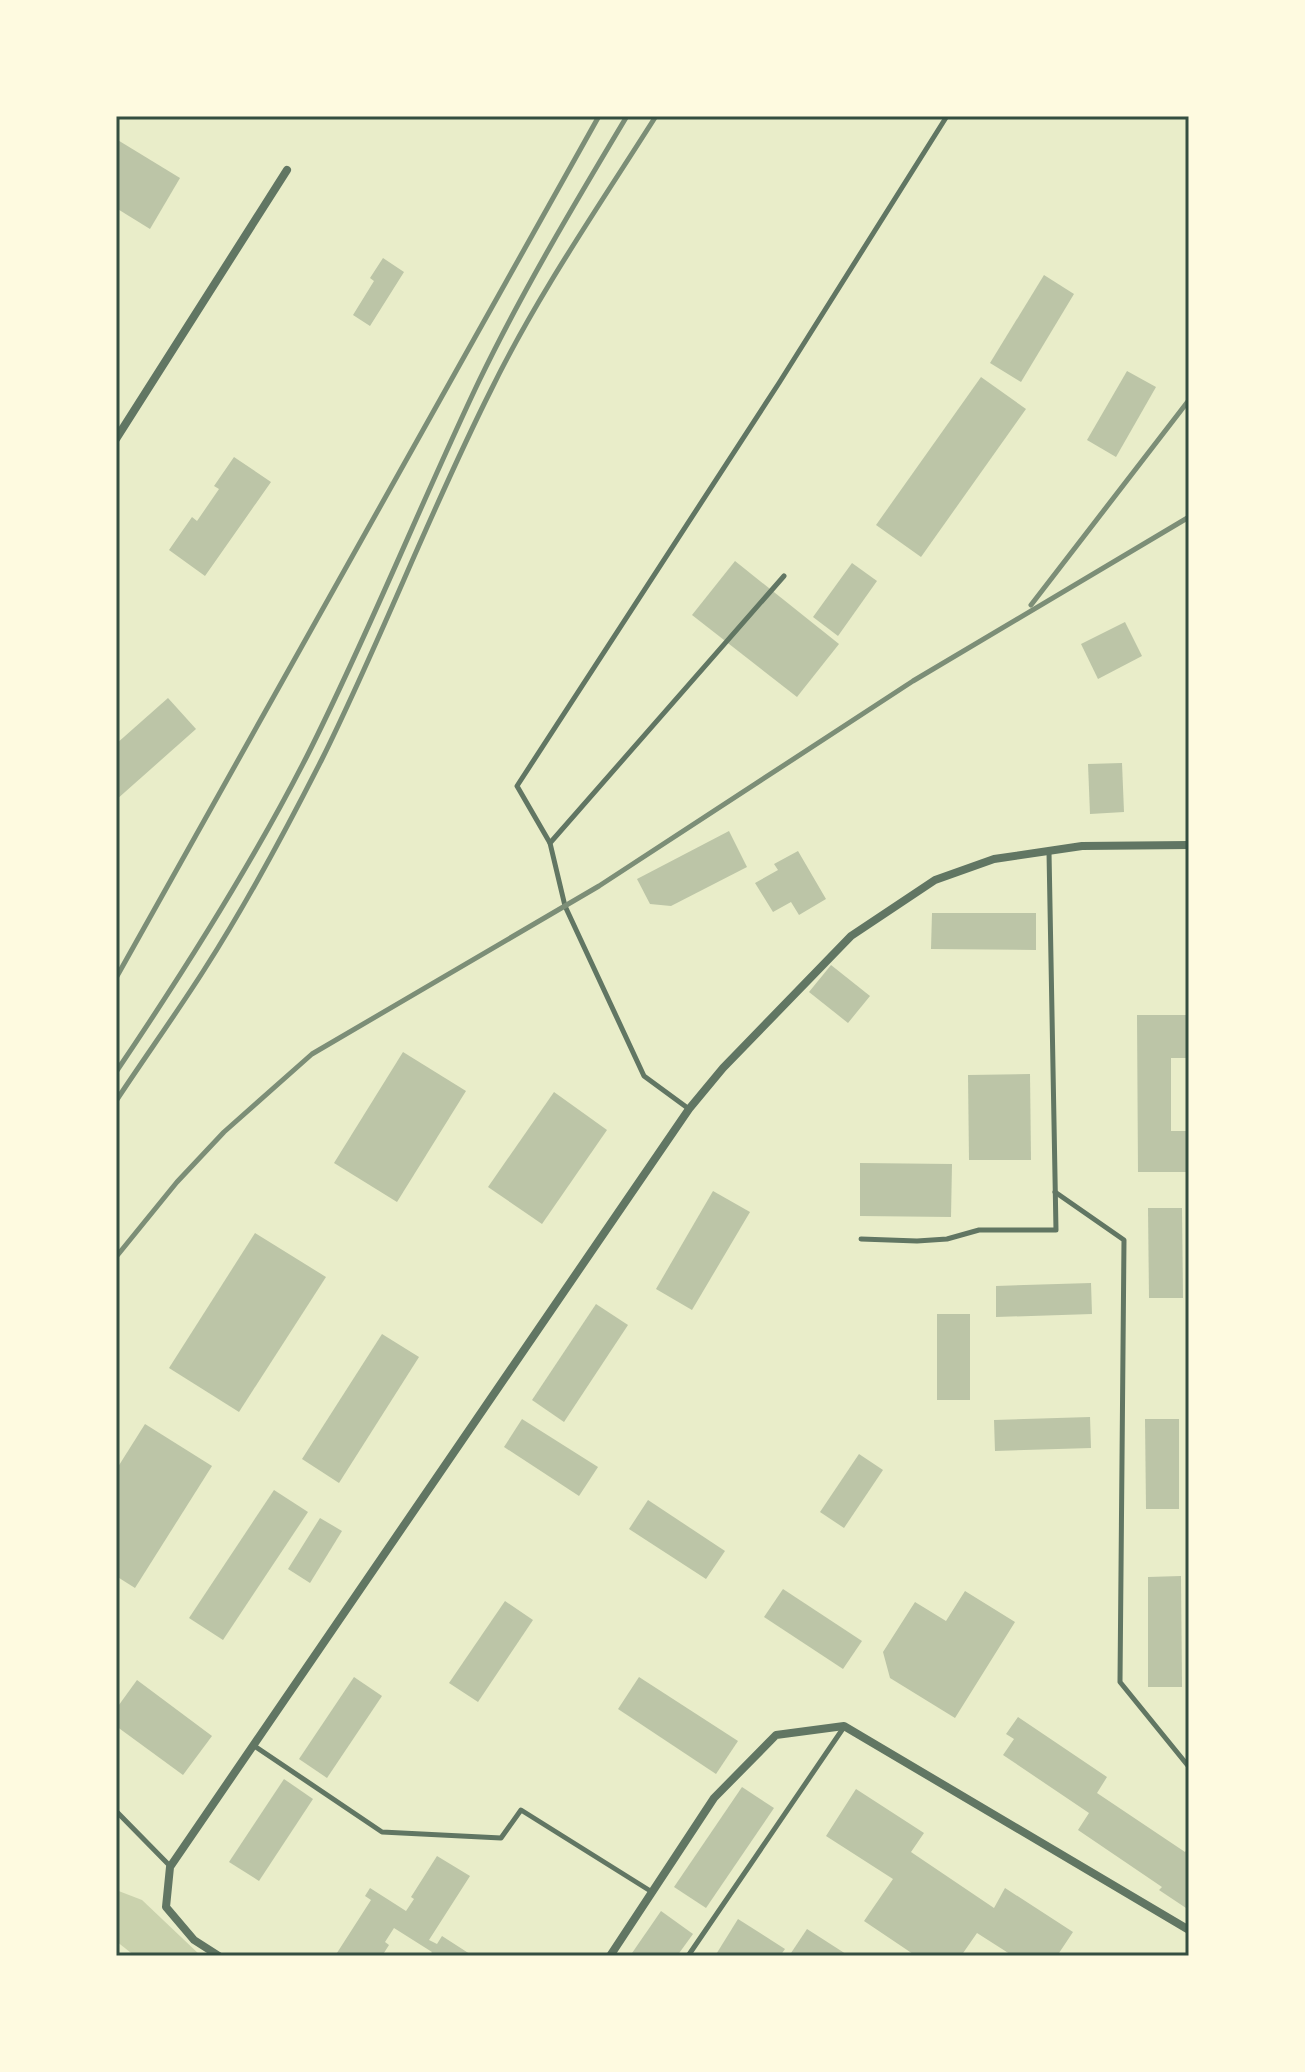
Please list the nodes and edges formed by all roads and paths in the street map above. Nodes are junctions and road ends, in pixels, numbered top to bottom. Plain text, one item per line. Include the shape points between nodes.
1 (947, 116) edge
2 (287, 170) dead end
3 (116, 439) edge
4 (784, 576) dead end
5 (550, 843) junction
6 (1189, 845) edge
7 (1049, 851) junction
8 (689, 1109) junction
9 (1055, 1192) junction
10 (861, 1239) dead end
11 (844, 1726) junction
12 (253, 1745) junction
13 (1189, 1767) edge
14 (116, 1811) edge
15 (170, 1867) junction
16 (652, 1892) junction
17 (1189, 1930) edge
18 (219, 1956) edge
19 (610, 1956) edge
20 (688, 1956) edge

1 - 5 lane via 517,786
2 - 3 street
4 - 5 lane
5 - 8 lane via 565,906 644,1076
6 - 7 street
7 - 8 street via 994,859 935,880 851,936
7 - 9 lane
8 - 12 street
9 - 10 lane via 1056,1230 979,1230 917,1241
9 - 13 lane via 1124,1240 1120,1682
11 - 16 street via 776,1735 714,1798
11 - 17 street
11 - 20 lane
12 - 15 street
12 - 16 lane via 382,1832 501,1838 521,1810
14 - 15 lane
15 - 18 street via 166,1907 194,1940
16 - 19 street

